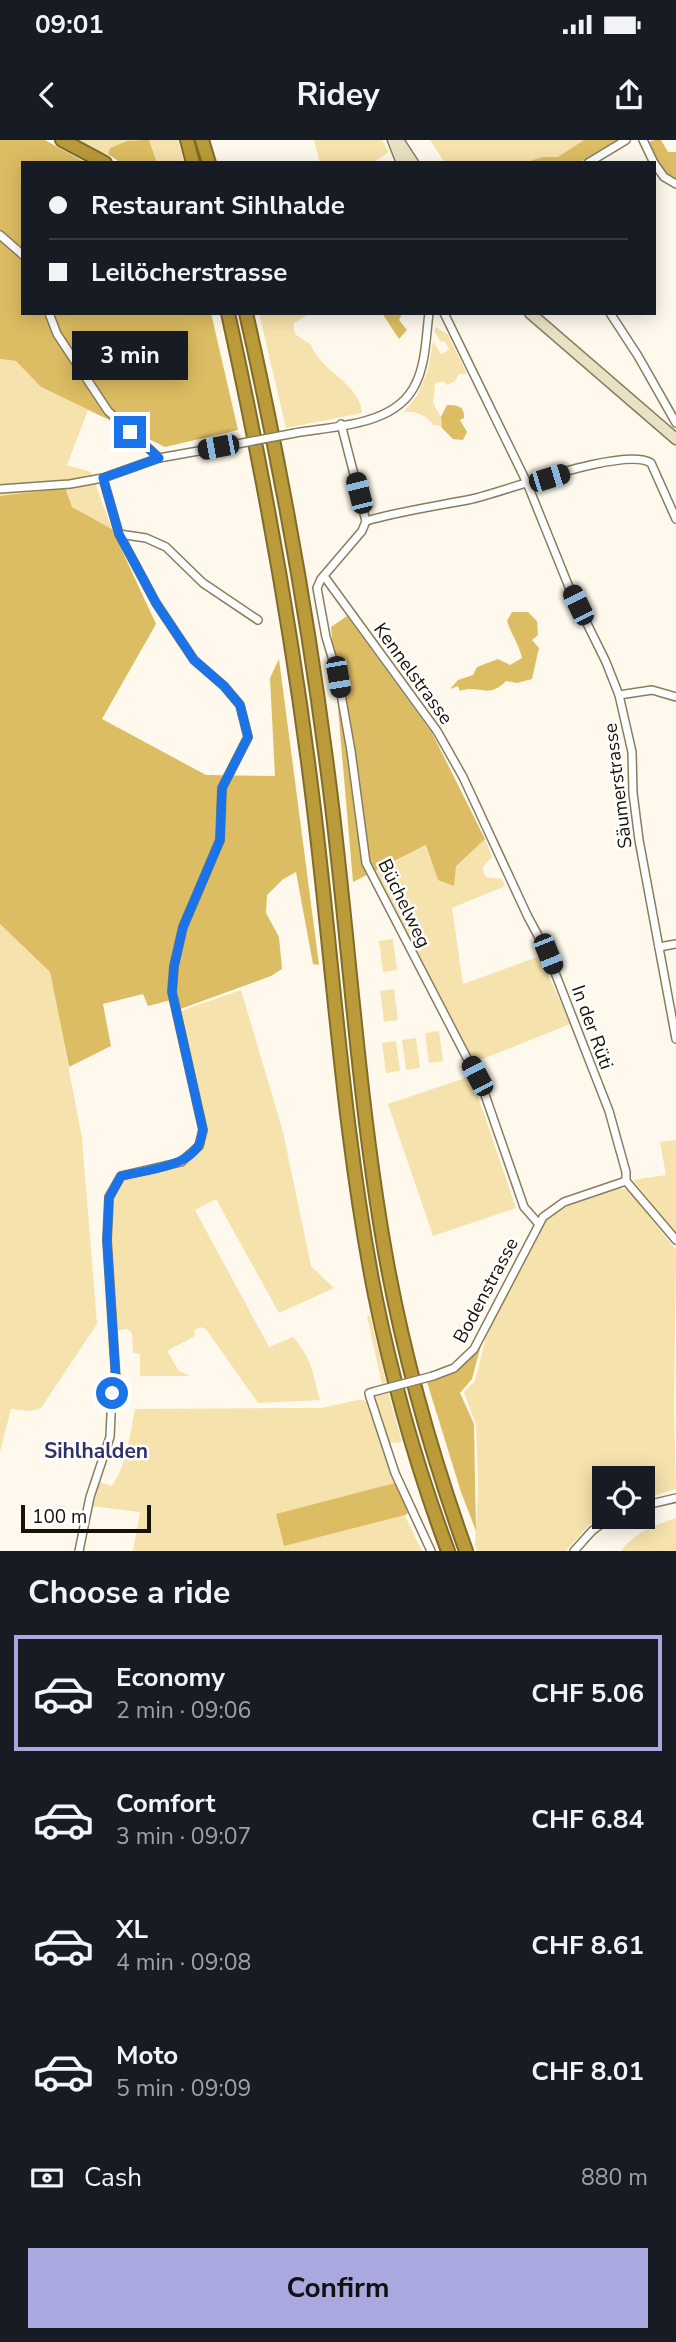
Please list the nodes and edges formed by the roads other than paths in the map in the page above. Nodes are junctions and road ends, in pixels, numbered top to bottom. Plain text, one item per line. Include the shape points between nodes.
1 (62, 140) edge
2 (187, 140) edge
3 (202, 140) edge
4 (395, 140) edge
5 (626, 140) edge
6 (643, 140) edge
7 (101, 161) edge
8 (192, 161) edge
9 (208, 161) edge
10 (401, 161) edge
11 (411, 161) edge
12 (591, 161) edge
13 (653, 161) edge
14 (656, 166) edge
15 (676, 184) edge
16 (0, 235) edge
17 (21, 254) edge
18 (50, 315) edge
19 (228, 315) edge
20 (246, 315) edge
21 (429, 315) edge
22 (445, 315) edge
23 (532, 315) edge
24 (611, 315) edge
25 (676, 423) edge
26 (341, 424) junction
27 (676, 439) edge
28 (159, 458) junction
29 (103, 478) junction
30 (527, 483) junction
31 (0, 489) edge
32 (676, 519) edge
33 (366, 521) junction
34 (119, 534) junction
35 (324, 576) junction
36 (258, 620) dead end
37 (619, 695) junction
38 (676, 697) edge
39 (497, 852) joint
40 (676, 944) edge
41 (659, 947) junction
42 (676, 1039) edge
43 (626, 1181) junction
44 (538, 1223) junction
45 (676, 1240) edge
46 (676, 1498) edge
47 (655, 1503) edge
48 (595, 1529) edge
49 (79, 1551) edge
50 (431, 1551) edge
51 (448, 1551) edge
52 (466, 1551) edge
53 (574, 1551) edge

1 - 7 highway
2 - 8 highway
3 - 9 highway
4 - 10 main road
4 - 11 main road
5 - 12 street
6 - 13 street
14 - 15 street
16 - 17 street
18 - 28 street via 57,334 108,411
19 - 51 highway via 268,500 293,648 347,1112 371,1272 400,1404
20 - 52 highway via 312,654 364,1110 385,1250 423,1419
21 - 26 street via 422,365 410,394 392,411
22 - 30 street, Säumerstrasse
23 - 27 main road
24 - 25 street
26 - 28 street, bridge
26 - 33 street
28 - 29 street
29 - 31 street
29 - 34 street
30 - 32 street via 581,467 637,459 651,463
30 - 33 street
30 - 37 street, Säumerstrasse
33 - 35 street
34 - 36 street via 166,547 203,583
34 - 49 street via 194,660 240,705 248,737 222,788 220,840 183,927 174,966 172,992 203,1130 199,1146 181,1162 121,1176 109,1198 107,1241 116,1381 108,1447 90,1497
35 - 39 street, Kennelstrasse via 438,731
35 - 44 street, Büchelweg via 317,588 338,677 366,863 483,1089 524,1207
37 - 38 street via 652,690
37 - 41 street, Säumerstrasse via 629,734 636,823
39 - 43 street, In der Rüti via 568,1002 609,1111
40 - 41 street
41 - 42 street, Säumerstrasse
43 - 44 street, Bodenstrasse via 556,1206
43 - 45 street
44 - 50 street, Bodenstrasse, bridge via 474,1349 454,1368 369,1393 395,1473
46 - 47 street
48 - 53 street

